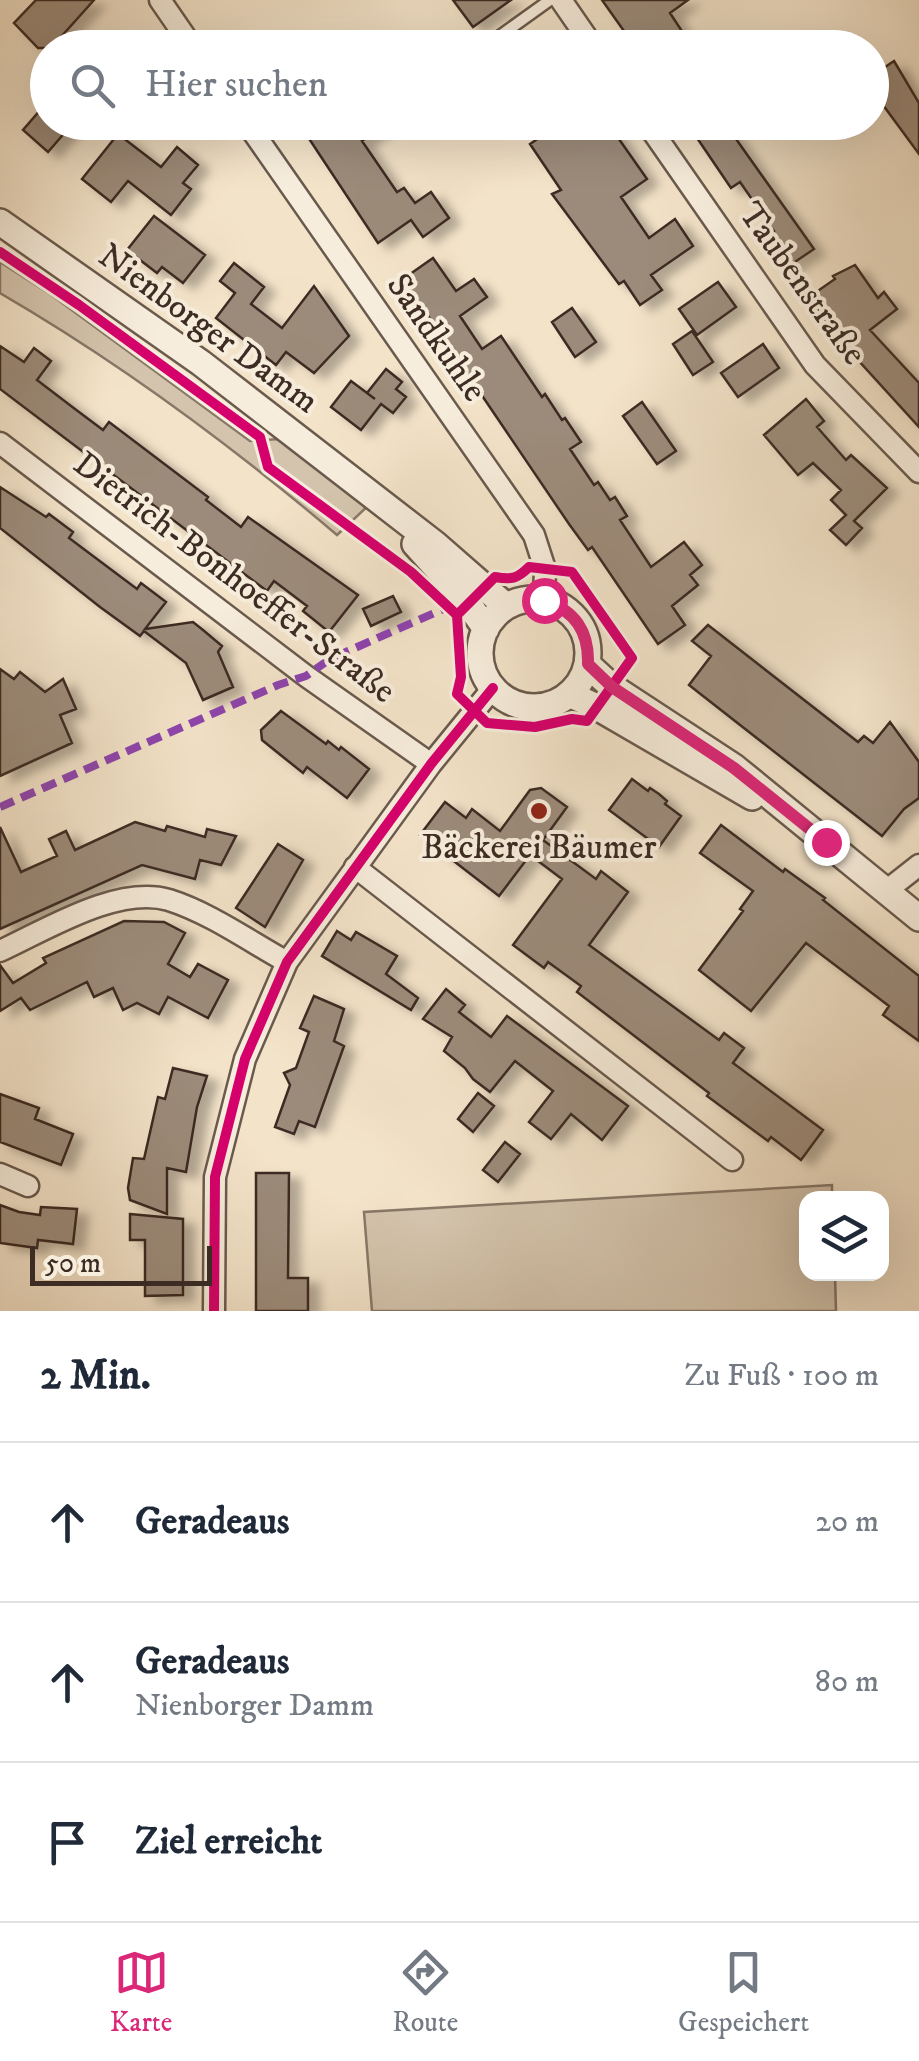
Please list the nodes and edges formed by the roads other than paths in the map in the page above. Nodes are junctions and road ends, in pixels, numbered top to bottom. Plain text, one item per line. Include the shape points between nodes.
1 (160, 0) edge
2 (550, 0) edge
3 (561, 0) edge
4 (181, 30) edge
5 (508, 30) edge
6 (582, 30) edge
7 (259, 140) edge
8 (659, 140) edge
9 (0, 222) edge
10 (0, 442) edge
11 (919, 472) edge
12 (373, 494) junction
13 (544, 600) junction
14 (506, 606) junction
15 (486, 629) junction
16 (588, 664) junction
17 (492, 688) junction
18 (569, 694) junction
19 (431, 764) junction
20 (776, 804) junction
21 (919, 865) edge
22 (354, 867) junction
23 (886, 891) junction
24 (919, 918) edge
25 (0, 951) edge
26 (287, 962) junction
27 (732, 1160) dead end
28 (0, 1174) edge
29 (28, 1186) dead end
30 (214, 1311) edge

1 - 4 street
2 - 5 lane
3 - 6 street
7 - 13 street, Sandkuhle via 534,535 545,568
8 - 11 street, Taubenstraße via 815,365
9 - 12 street, Nienborger Damm
10 - 19 street, Dietrich-Bonhoeffer-Straße
12 - 14 street, Nienborger Damm
12 - 15 street, Nienborger Damm
13 - 14 street
13 - 16 street via 574,616 588,646
14 - 15 street
15 - 17 street via 480,661
16 - 18 street
16 - 20 street
17 - 18 street via 533,708
17 - 19 street
18 - 20 street
19 - 22 street
20 - 23 street
21 - 23 street
22 - 26 street
22 - 27 street
23 - 24 street
25 - 26 street via 101,904 165,899
26 - 30 street via 245,1059 214,1177
28 - 29 street

